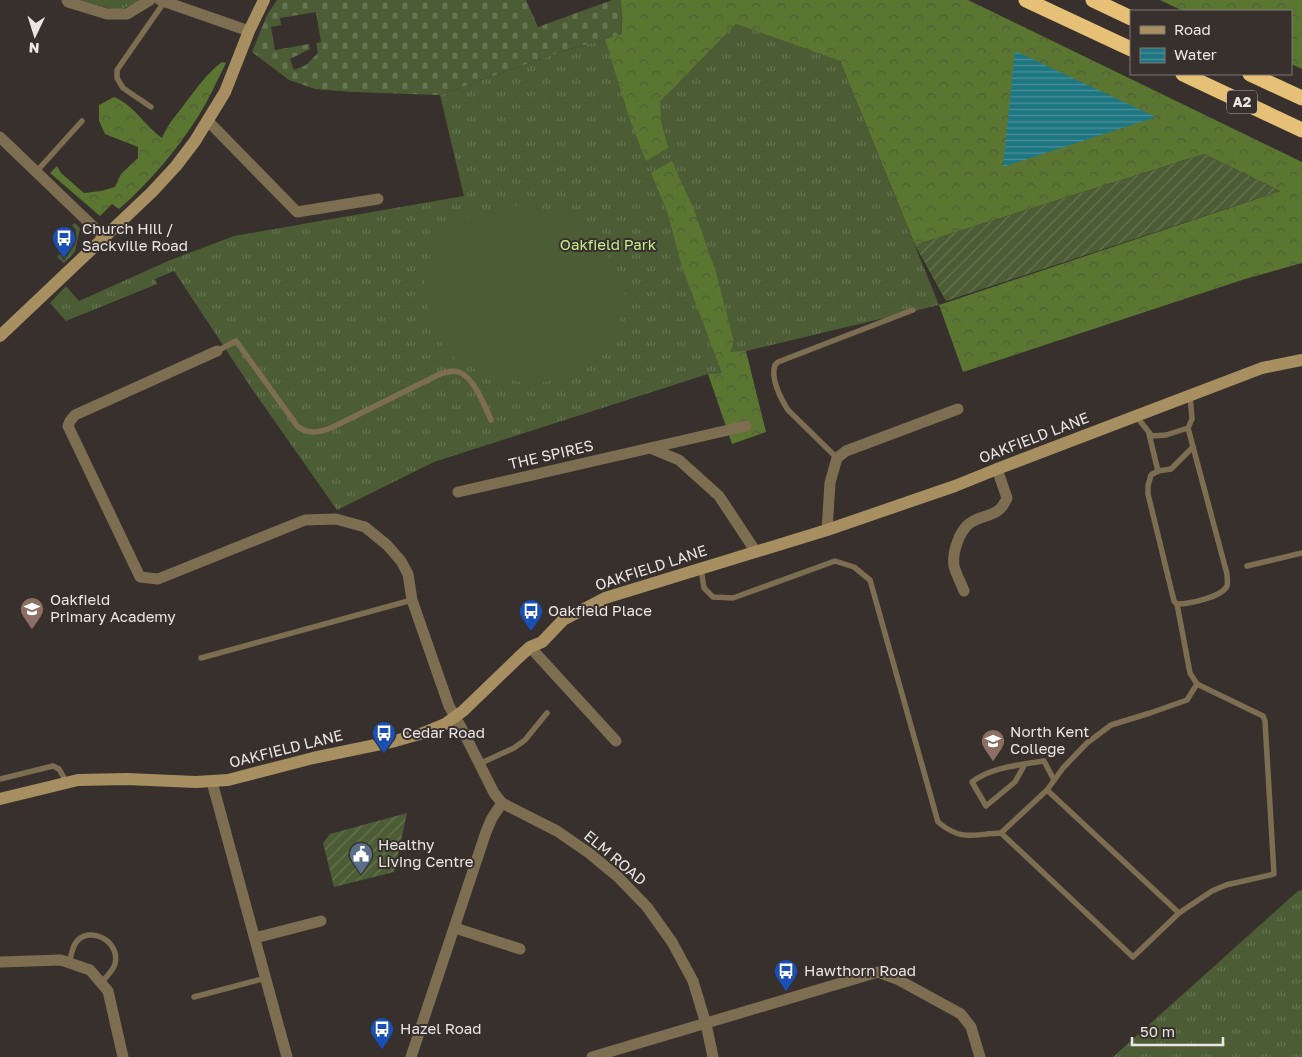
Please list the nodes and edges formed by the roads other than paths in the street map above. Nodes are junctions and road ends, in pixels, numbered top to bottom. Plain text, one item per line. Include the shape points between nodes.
1 (67, 0) edge
2 (150, 0) edge
3 (264, 0) edge
4 (1026, 0) edge
5 (1093, 0) edge
6 (162, 1) edge
7 (1130, 18) edge
8 (249, 31) junction
9 (1130, 49) edge
10 (1184, 75) edge
11 (1252, 75) edge
12 (1302, 98) edge
13 (151, 107) dead end
14 (82, 121) dead end
15 (208, 121) junction
16 (1302, 130) edge
17 (0, 137) edge
18 (36, 172) junction
19 (378, 199) dead end
20 (104, 237) junction
21 (913, 310) dead end
22 (0, 336) edge
23 (217, 351) joint
24 (1302, 360) edge
25 (1190, 396) junction
26 (958, 408) dead end
27 (1136, 416) junction
28 (491, 420) dead end
29 (746, 426) dead end
30 (1188, 428) junction
31 (1149, 434) junction
32 (1193, 447) junction
33 (650, 448) junction
34 (837, 458) junction
35 (998, 468) junction
36 (1158, 471) junction
37 (458, 492) dead end
38 (827, 530) junction
39 (756, 552) junction
40 (1302, 553) edge
41 (1248, 566) dead end
42 (701, 568) junction
43 (964, 591) dead end
44 (412, 600) junction
45 (1176, 604) junction
46 (530, 647) junction
47 (201, 658) dead end
48 (1197, 684) junction
49 (546, 713) dead end
50 (455, 717) junction
51 (616, 741) dead end
52 (479, 764) junction
53 (1025, 764) junction
54 (0, 779) edge
55 (1054, 780) junction
56 (212, 782) junction
57 (67, 783) junction
58 (1047, 790) junction
59 (0, 799) edge
60 (502, 803) junction
61 (1001, 833) junction
62 (1179, 913) junction
63 (321, 920) dead end
64 (455, 928) junction
65 (255, 938) junction
66 (520, 949) dead end
67 (0, 962) edge
68 (69, 963) junction
69 (266, 978) junction
70 (101, 983) junction
71 (194, 997) dead end
72 (706, 1024) junction
73 (123, 1057) edge
74 (287, 1057) edge
75 (412, 1057) edge
76 (592, 1057) edge
77 (713, 1057) edge
78 (980, 1057) edge

1 - 2 street via 107,14 127,14
3 - 8 street
4 - 9 highway
5 - 7 highway
6 - 8 street
6 - 13 lane via 117,70 117,78 123,88
8 - 15 street via 224,92
10 - 16 highway, A2
11 - 12 highway, A2
14 - 18 lane
15 - 19 street via 297,212
15 - 20 street via 176,166
17 - 18 street
18 - 20 street
20 - 22 street
21 - 34 lane via 775,365 774,376 788,410
23 - 28 lane via 236,341 298,427 307,432 333,427 450,371 460,372 466,377 482,399
23 - 44 street, ELM ROAD via 75,415 68,426 140,577 158,579 305,520 336,519 366,527 395,552 408,574
24 - 25 street, OAKFIELD LANE via 1262,368
25 - 27 street, OAKFIELD LANE
25 - 30 lane via 1192,418
26 - 34 street via 846,451
27 - 31 lane
27 - 35 street, OAKFIELD LANE
29 - 33 street, THE SPIRES
30 - 31 lane via 1157,437
30 - 32 lane
31 - 36 lane
32 - 36 lane via 1171,469
32 - 45 lane via 1228,582 1219,594
33 - 37 street, THE SPIRES
33 - 39 street via 679,460 719,496
34 - 38 street via 830,483
35 - 38 street, OAKFIELD LANE
35 - 43 street via 1007,498 1003,507 970,524 958,537 954,564
36 - 45 lane via 1151,475 1148,494
38 - 39 street, OAKFIELD LANE
39 - 42 street, OAKFIELD LANE
40 - 41 lane
42 - 46 street, OAKFIELD LANE via 606,598 563,620 542,642
42 - 61 lane via 704,588 713,597 726,598 835,560 854,566 870,580 938,822 950,832 962,836
44 - 47 lane
44 - 50 street, ELM ROAD
45 - 48 lane via 1190,673
46 - 50 street, OAKFIELD LANE
46 - 51 street
48 - 55 lane via 1187,700 1111,725 1087,743
48 - 62 lane via 1263,716 1266,721 1274,874 1226,885
49 - 52 lane via 525,740
50 - 52 street, ELM ROAD
50 - 56 street, OAKFIELD LANE via 411,736
52 - 60 street, ELM ROAD
53 - 53 lane via 979,776 972,782 986,806 1015,782
53 - 55 lane via 1044,760
54 - 57 lane via 53,766 59,769
55 - 58 lane
56 - 57 street, OAKFIELD LANE via 127,779
56 - 65 street
57 - 59 street, OAKFIELD LANE
58 - 61 lane
58 - 62 lane
60 - 64 street via 486,832
60 - 72 street, ELM ROAD via 577,844 635,893 654,915 680,956 695,987
61 - 62 lane via 1133,957
63 - 65 street
64 - 66 street
64 - 75 street
65 - 69 street
67 - 68 street via 61,960
68 - 70 street via 90,970
68 - 70 lane via 80,938 92,935 108,941 114,951 115,964
69 - 71 lane
69 - 74 street
70 - 73 street via 108,991
72 - 76 street
72 - 77 street, ELM ROAD
72 - 78 street via 878,972 961,1014 971,1027

